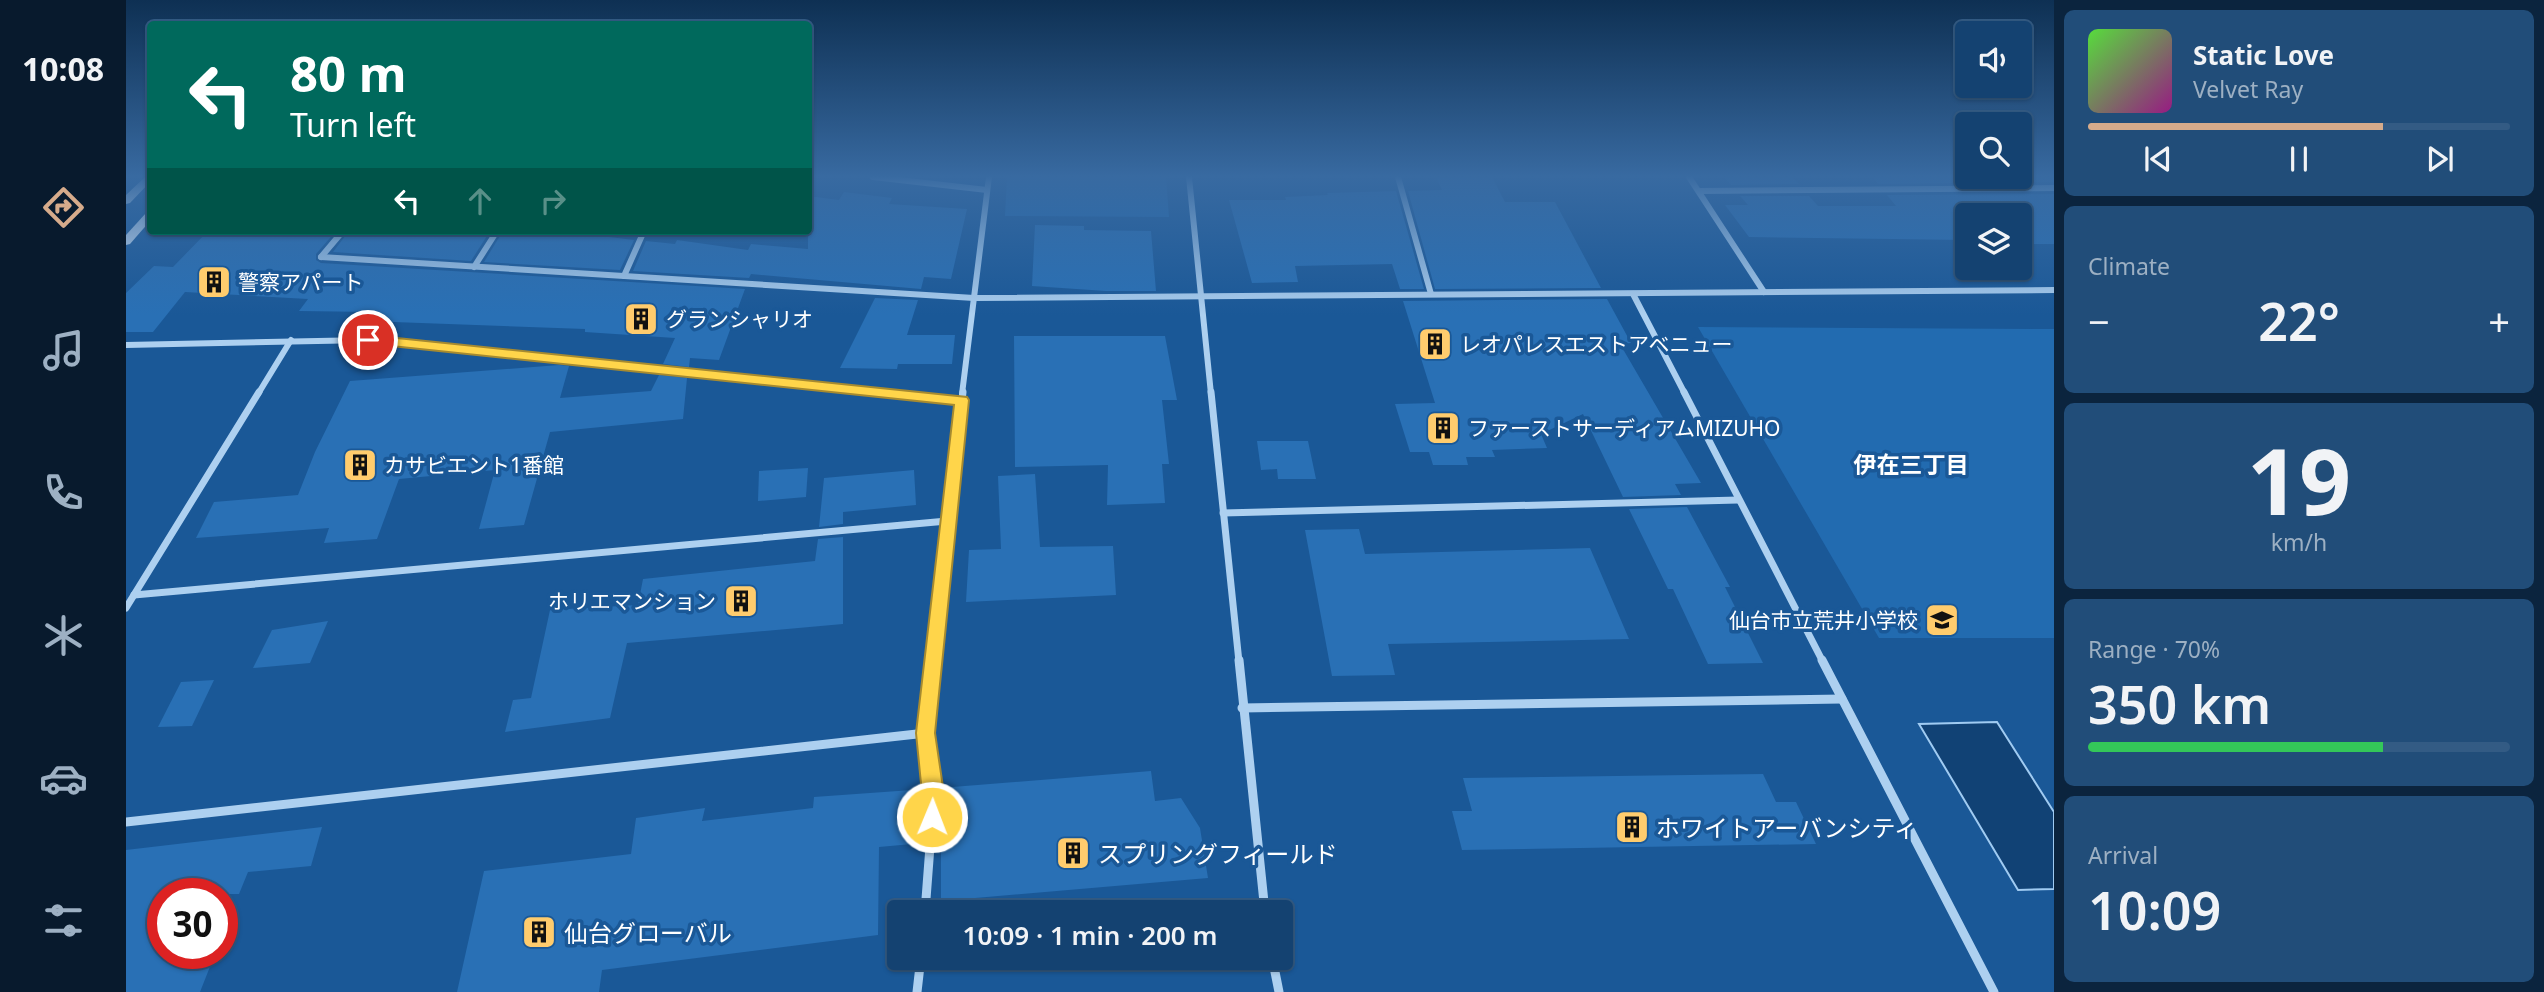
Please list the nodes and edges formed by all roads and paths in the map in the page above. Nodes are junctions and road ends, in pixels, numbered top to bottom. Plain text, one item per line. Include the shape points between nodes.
1 (143, 223) edge
2 (984, 223) edge
3 (1194, 223) edge
4 (1411, 223) edge
5 (1720, 223) edge
6 (340, 235) edge
7 (494, 235) edge
8 (642, 235) edge
9 (126, 242) edge
10 (474, 267) junction
11 (624, 276) junction
12 (2054, 290) edge
13 (1764, 292) junction
14 (1431, 294) junction
15 (1633, 294) junction
16 (1201, 297) junction
17 (974, 299) junction
18 (291, 340) junction
19 (126, 345) edge
20 (962, 400) junction
21 (1738, 500) junction
22 (1223, 513) junction
23 (947, 521) junction
24 (134, 595) junction
25 (126, 608) edge
26 (1842, 699) junction
27 (1242, 708) junction
28 (926, 733) junction
29 (126, 822) edge
30 (926, 900) edge
31 (1264, 900) edge
32 (920, 970) edge
33 (1275, 970) edge
34 (917, 992) edge
35 (1279, 992) edge
36 (1994, 992) edge

1 - 9 main road
2 - 17 street
3 - 16 street
4 - 14 street
5 - 13 street
6 - 10 street via 321,257
7 - 10 street
8 - 11 street
10 - 11 street
11 - 17 street
12 - 13 street
13 - 15 street
14 - 15 street
14 - 16 street
15 - 21 street
16 - 17 street
16 - 22 street
17 - 20 street
18 - 19 street
18 - 20 street via 368,340
18 - 24 street
20 - 23 street
21 - 22 street
21 - 26 street
22 - 27 street
23 - 24 street
23 - 28 street
24 - 25 street
26 - 27 street
26 - 36 street
27 - 31 street
28 - 29 street
28 - 30 street via 934,794
32 - 34 street
33 - 35 street

